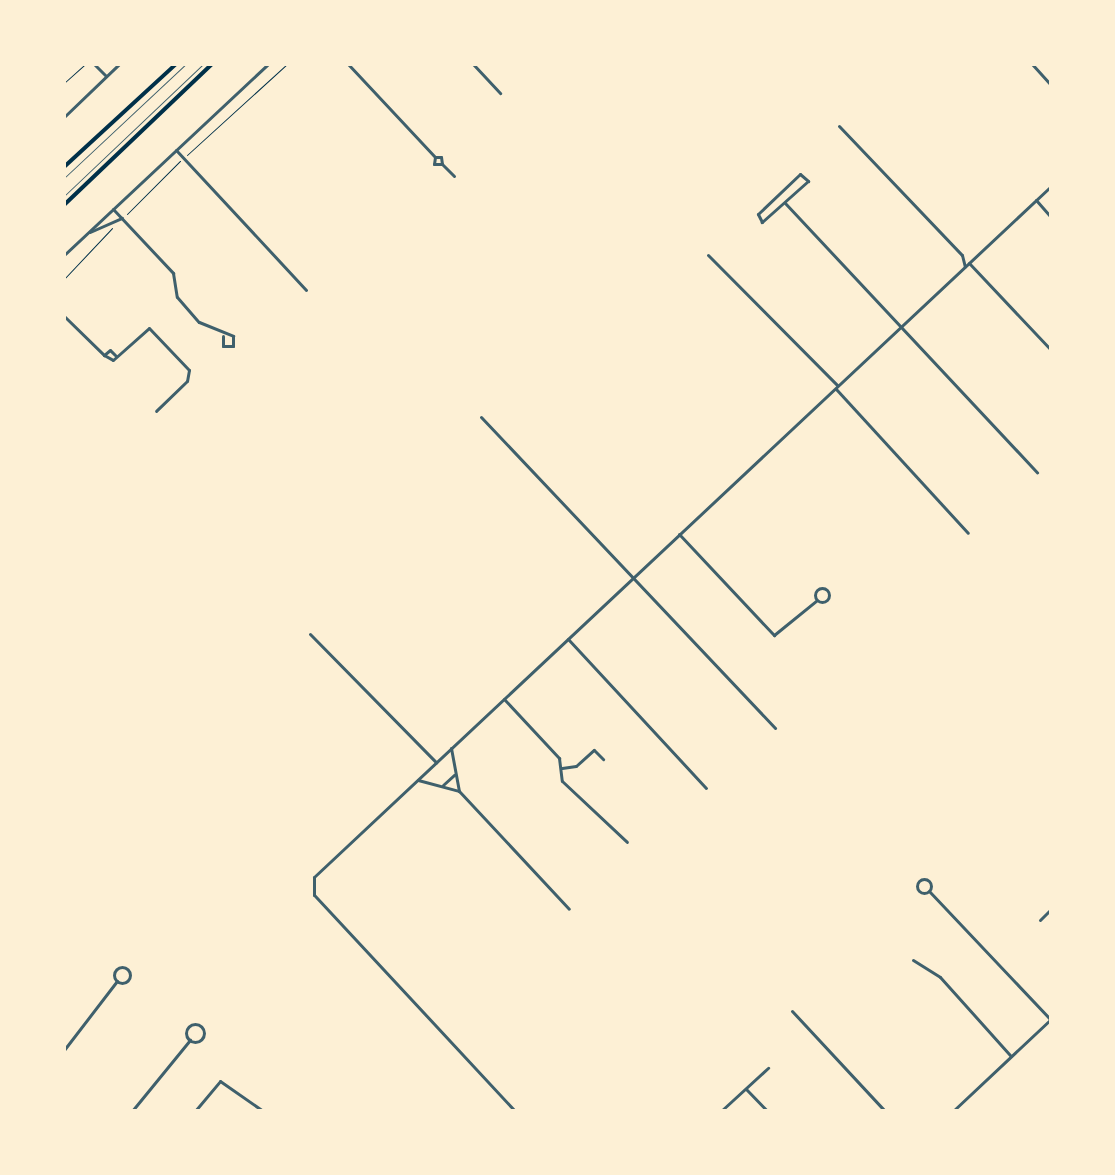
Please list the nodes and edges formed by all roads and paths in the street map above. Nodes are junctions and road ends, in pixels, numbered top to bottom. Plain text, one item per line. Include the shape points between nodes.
1 (85, 64) edge
2 (94, 64) edge
3 (119, 64) edge
4 (176, 64) edge
5 (186, 64) edge
6 (203, 64) edge
7 (212, 64) edge
8 (268, 64) edge
9 (287, 64) edge
10 (348, 64) edge
11 (473, 64) edge
12 (1032, 64) edge
13 (106, 76) junction
14 (64, 83) edge
15 (1051, 85) edge
16 (500, 93) dead end
17 (64, 117) edge
18 (839, 126) dead end
19 (176, 150) junction
20 (184, 158) junction
21 (64, 167) edge
22 (454, 176) dead end
23 (64, 178) edge
24 (1051, 186) edge
25 (64, 196) edge
26 (1036, 200) junction
27 (785, 203) junction
28 (64, 205) edge
29 (113, 209) junction
30 (1051, 217) edge
31 (122, 219) junction
32 (112, 228) dead end
33 (89, 232) junction
34 (64, 255) edge
35 (708, 255) dead end
36 (962, 255) junction
37 (975, 257) junction
38 (969, 263) junction
39 (965, 267) junction
40 (64, 279) edge
41 (306, 290) dead end
42 (64, 316) edge
43 (903, 325) junction
44 (223, 336) dead end
45 (1051, 350) edge
46 (104, 355) junction
47 (116, 356) junction
48 (828, 380) junction
49 (835, 389) junction
50 (156, 411) dead end
51 (481, 417) dead end
52 (1037, 472) dead end
53 (968, 533) dead end
54 (679, 534) junction
55 (634, 576) junction
56 (817, 600) dead end
57 (310, 634) dead end
58 (568, 639) junction
59 (504, 699) junction
60 (775, 728) dead end
61 (451, 748) junction
62 (603, 759) dead end
63 (436, 762) junction
64 (561, 768) junction
65 (454, 775) junction
66 (417, 780) junction
67 (443, 785) junction
68 (706, 788) dead end
69 (459, 791) junction
70 (627, 842) dead end
71 (929, 891) dead end
72 (569, 909) dead end
73 (1051, 909) edge
74 (1040, 920) dead end
75 (913, 960) dead end
76 (117, 981) dead end
77 (792, 1011) dead end
78 (1051, 1019) edge
79 (190, 1040) junction
80 (64, 1050) edge
81 (1011, 1056) junction
82 (768, 1068) dead end
83 (746, 1089) junction
84 (132, 1111) edge
85 (195, 1111) edge
86 (263, 1111) edge
87 (515, 1111) edge
88 (721, 1111) edge
89 (767, 1111) edge
90 (885, 1111) edge
91 (953, 1111) edge

1 - 14 path
2 - 13 street
3 - 13 street
4 - 21 highway
5 - 23 lane
6 - 25 lane
7 - 28 highway
8 - 19 street
9 - 20 path
10 - 22 street via 435,157 436,165
11 - 16 street
12 - 15 street
13 - 17 street
18 - 36 street
19 - 20 street
19 - 29 street
20 - 31 path
20 - 41 street
24 - 26 street
26 - 30 street
26 - 37 street
27 - 27 street via 765,223 757,217 803,173 808,181
27 - 43 street
29 - 31 street
29 - 33 street
31 - 33 street
31 - 44 street via 173,273 177,297 199,322
32 - 40 path
33 - 34 street
35 - 48 street
36 - 37 street
36 - 39 street
37 - 38 street
38 - 39 street
38 - 45 street
39 - 43 street
42 - 46 street
43 - 49 street
43 - 52 street
46 - 47 street via 110,350
46 - 47 street via 110,362
47 - 50 street via 149,328 189,370 187,381
48 - 49 street
48 - 49 street
49 - 53 street
49 - 54 street
51 - 55 street
54 - 55 street
54 - 56 street via 772,634 779,634
55 - 58 street
55 - 60 street
57 - 63 street
58 - 59 street
58 - 68 street
59 - 61 street
59 - 64 street via 555,753
61 - 63 street
61 - 65 street
62 - 64 street via 594,750 576,766
63 - 66 street
64 - 70 street via 565,784
65 - 67 street
65 - 69 street
66 - 67 street
66 - 87 street via 314,877 311,889
67 - 69 street
69 - 72 street
71 - 78 street
73 - 74 street
75 - 81 street via 947,983
76 - 80 street
77 - 90 street
78 - 81 street
79 - 79 street via 202,1038 200,1026 188,1028
79 - 84 street
81 - 91 street
82 - 83 street
83 - 88 street
83 - 89 street
85 - 86 street via 223,1081

